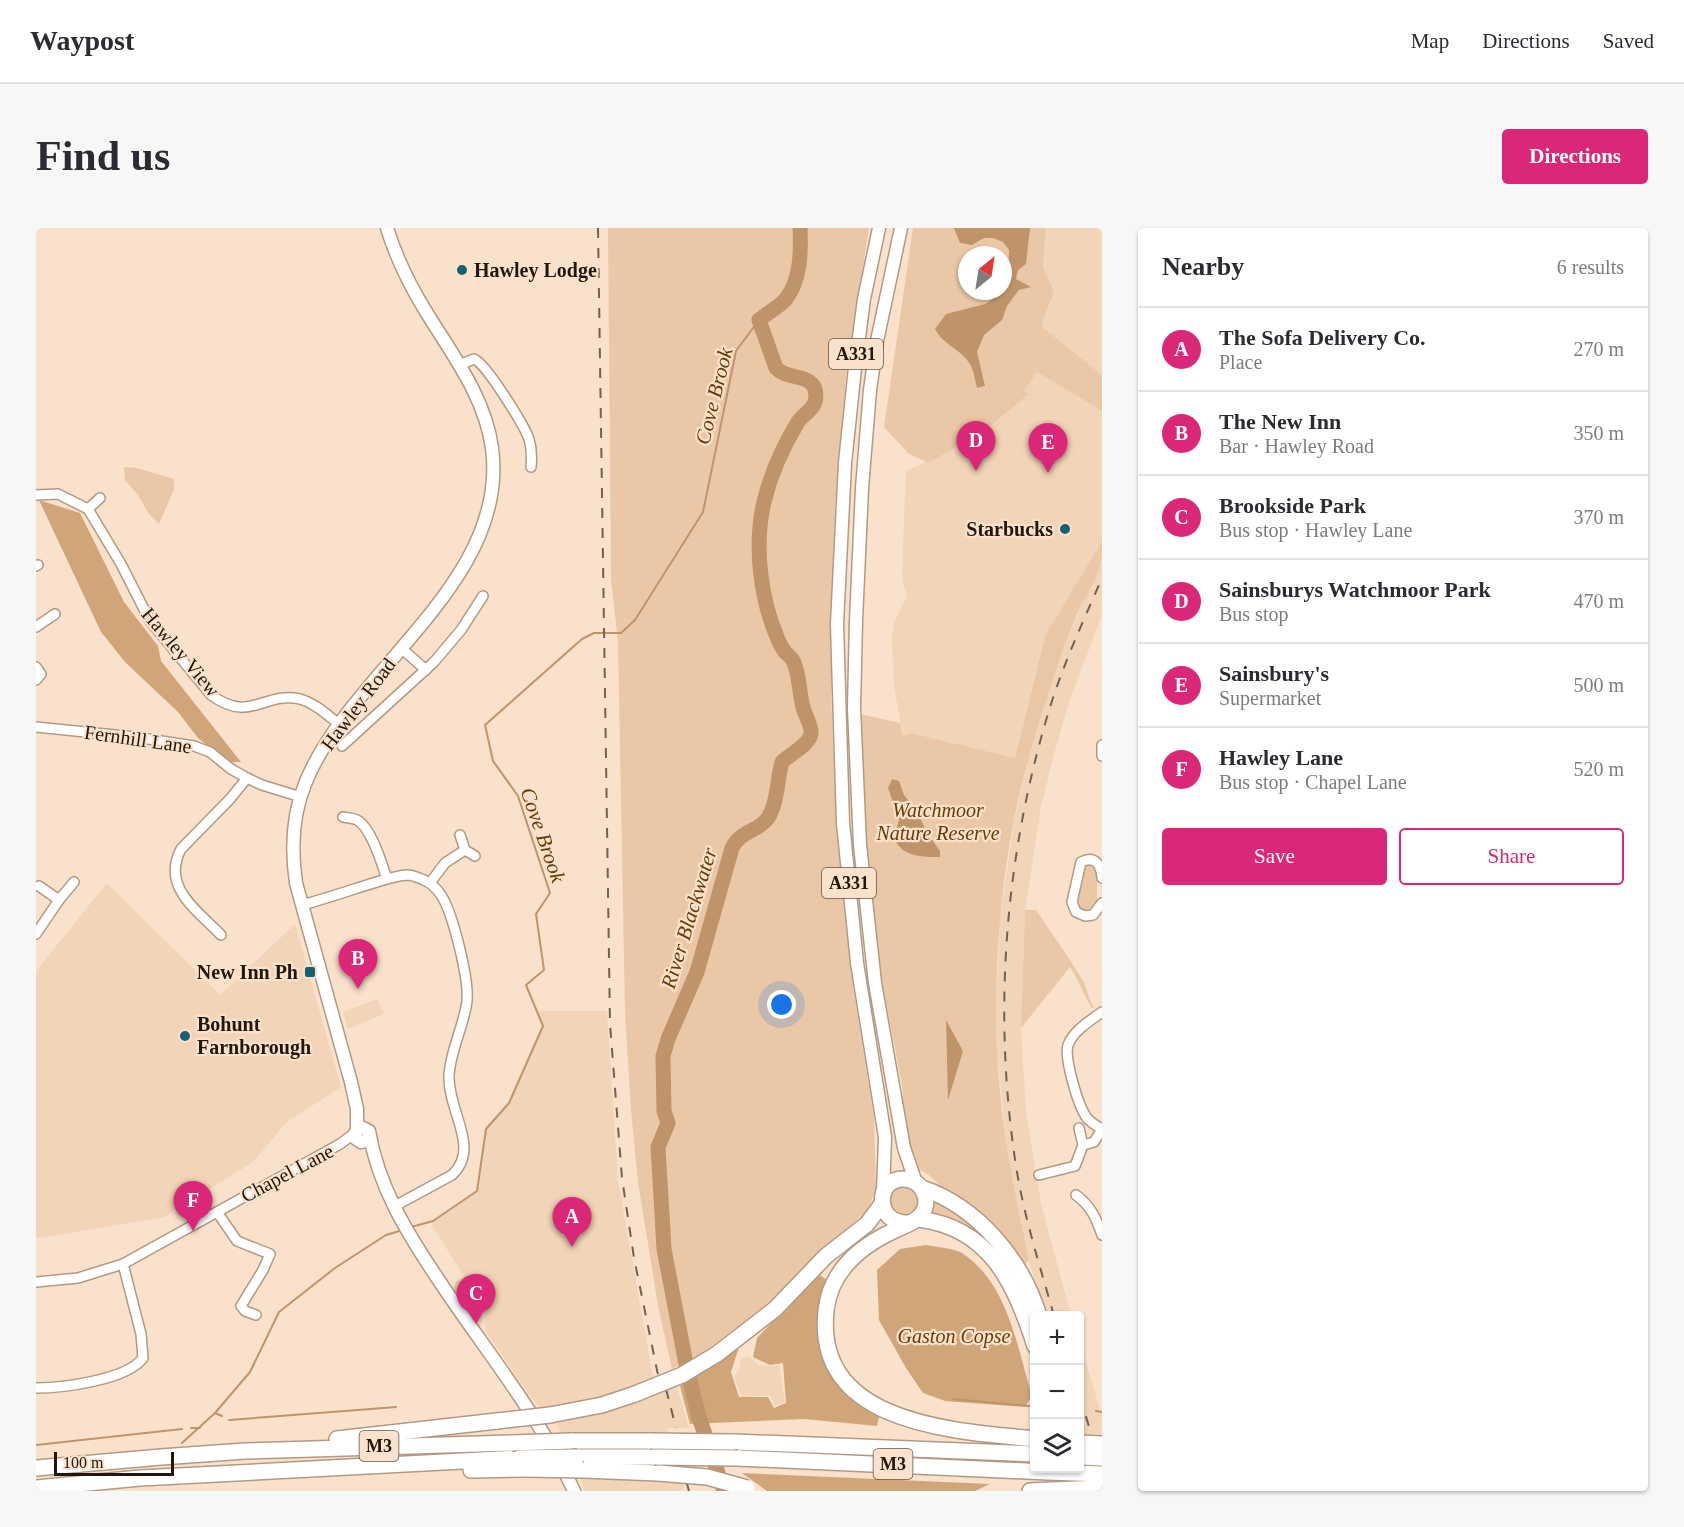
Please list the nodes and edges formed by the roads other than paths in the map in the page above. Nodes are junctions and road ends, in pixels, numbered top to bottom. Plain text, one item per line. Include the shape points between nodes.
1 (387, 228) edge
2 (879, 228) edge
3 (901, 228) edge
4 (459, 364) junction
5 (531, 467) dead end
6 (36, 495) edge
7 (100, 498) dead end
8 (88, 509) junction
9 (483, 596) dead end
10 (55, 614) dead end
11 (36, 627) edge
12 (401, 648) junction
13 (36, 667) edge
14 (426, 670) junction
15 (36, 680) edge
16 (339, 724) junction
17 (36, 727) edge
18 (1102, 745) edge
19 (342, 746) dead end
20 (1102, 756) edge
21 (247, 778) junction
22 (301, 797) junction
23 (343, 817) dead end
24 (460, 835) dead end
25 (465, 850) junction
26 (475, 856) dead end
27 (1102, 878) edge
28 (387, 879) junction
29 (74, 882) dead end
30 (430, 883) junction
31 (37, 886) edge
32 (59, 900) junction
33 (1102, 903) edge
34 (302, 905) junction
35 (36, 934) edge
36 (221, 935) dead end
37 (1102, 1012) edge
38 (1078, 1128) dead end
39 (1102, 1129) edge
40 (361, 1135) junction
41 (1083, 1145) junction
42 (1039, 1175) dead end
43 (919, 1186) junction
44 (1076, 1195) dead end
45 (882, 1200) junction
46 (393, 1207) junction
47 (217, 1212) junction
48 (913, 1221) junction
49 (1102, 1235) edge
50 (123, 1264) junction
51 (36, 1282) edge
52 (1037, 1311) edge
53 (256, 1315) dead end
54 (1030, 1332) edge
55 (36, 1388) edge
56 (1030, 1439) edge
57 (1084, 1444) edge
58 (1102, 1444) edge
59 (245, 1451) junction
60 (1030, 1455) edge
61 (1084, 1457) edge
62 (1084, 1458) edge
63 (1102, 1458) edge
64 (581, 1463) junction
65 (36, 1468) edge
66 (1075, 1473) edge
67 (1102, 1474) edge
68 (36, 1488) edge
69 (1102, 1488) edge
70 (750, 1490) edge
71 (1052, 1490) edge
72 (574, 1491) edge
73 (1030, 1491) edge
74 (1080, 1491) edge
75 (1093, 1491) edge

1 - 4 main road, Hawley Road via 404,273
2 - 45 main road, A331 via 855,368 845,463 837,624 843,823 857,963 885,1137
3 - 43 main road, A331 via 870,390 856,611 854,719 860,845 878,1000 904,1148
4 - 5 street via 474,359 482,364 528,437
4 - 12 main road, Hawley Road via 489,436 493,469 489,504 463,567
6 - 8 street via 58,494
7 - 8 street
8 - 16 street, Hawley View via 150,621 211,695 239,708 278,699 300,699
9 - 14 street, Hawley Road via 461,630
10 - 11 street
12 - 14 street, Hawley Road
12 - 16 main road, Hawley Road
13 - 15 street via 41,674
14 - 19 street, Hawley Road
16 - 22 main road, Hawley Road via 318,756
17 - 21 street, Fernhill Lane via 194,747 210,752
18 - 20 street
21 - 22 street, Fernhill Lane
21 - 36 street via 181,849 173,870 181,893
22 - 34 main road, Hawley Road via 292,850
23 - 28 street via 357,820 365,827
24 - 25 street
25 - 26 street
25 - 30 street via 445,863
27 - 33 street via 1095,860 1081,862 1072,902 1076,912 1085,916 1092,915
28 - 30 street via 411,875
28 - 34 street
29 - 32 street
30 - 46 street via 447,905 467,976 465,1013 449,1078 466,1154 453,1175
31 - 32 street
32 - 35 street
34 - 40 main road, Hawley Road
37 - 39 street via 1068,1044 1067,1058 1084,1113
38 - 41 street
39 - 41 street via 1094,1142
40 - 46 main road, Hawley Road via 372,1152
40 - 47 street, Chapel Lane
41 - 42 street via 1075,1166
43 - 45 highway via 906,1179 894,1182
43 - 48 highway via 925,1193 926,1204
43 - 52 highway via 958,1207 996,1240 1024,1280
44 - 49 street via 1094,1213
45 - 48 highway via 891,1219
45 - 59 highway, M3, bridge via 867,1224 826,1256 775,1309 717,1354 682,1375 636,1394 550,1415
46 - 72 main road via 412,1241 545,1435
47 - 50 street, Chapel Lane
47 - 53 street via 237,1241 272,1250 241,1306
48 - 54 highway via 942,1223 964,1233 990,1255 1016,1293
48 - 56 highway, M3 via 868,1244 846,1264 835,1281 827,1306 826,1332 828,1347 840,1372 862,1397 902,1418 964,1432
50 - 51 street, Chapel Lane via 78,1278
50 - 55 street via 141,1334 143,1359 138,1366 92,1382
57 - 58 highway, bridge
59 - 60 highway, M3, bridge via 571,1441 734,1442
59 - 65 highway, M3
61 - 63 highway, bridge
62 - 75 highway
64 - 67 highway, M3, bridge via 654,1457 738,1458
64 - 68 highway, M3, bridge via 435,1470 351,1466
64 - 70 highway, M3, bridge via 707,1477
66 - 74 highway
69 - 71 highway, bridge
71 - 73 highway

